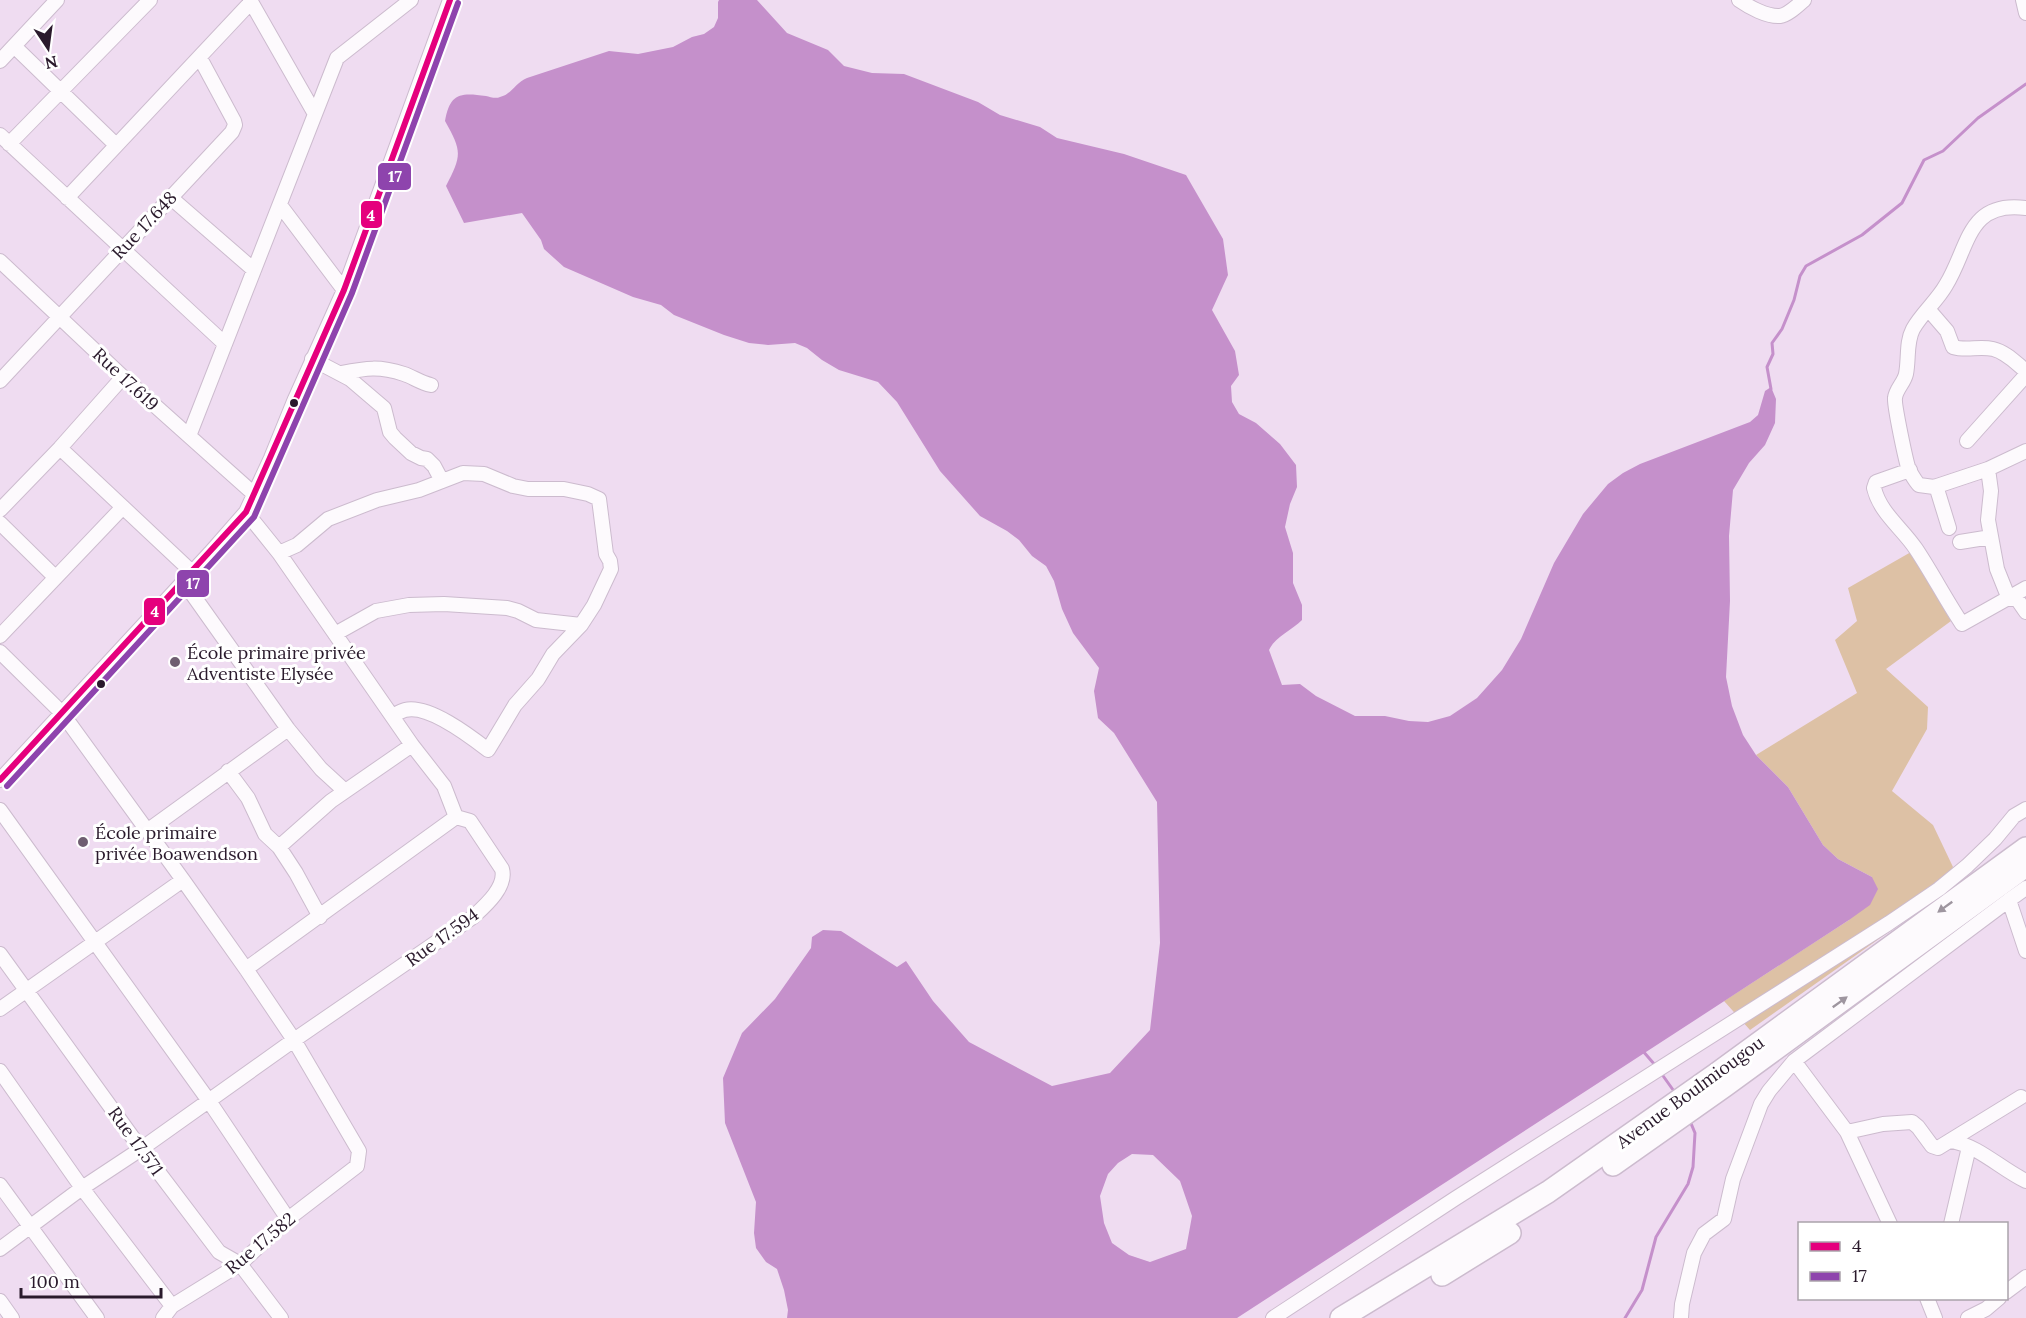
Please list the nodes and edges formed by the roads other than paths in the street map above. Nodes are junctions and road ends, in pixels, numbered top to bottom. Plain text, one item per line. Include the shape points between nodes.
1 (57, 0) edge
2 (150, 0) edge
3 (411, 0) edge
4 (450, 0) edge
5 (1739, 0) edge
6 (1804, 0) edge
7 (2023, 0) edge
8 (250, 1) edge
9 (2026, 13) edge
10 (14, 46) junction
11 (200, 58) junction
12 (0, 61) edge
13 (61, 93) junction
14 (315, 114) junction
15 (5, 140) edge
16 (116, 145) junction
17 (170, 197) junction
18 (67, 198) junction
19 (280, 205) junction
20 (2026, 208) edge
21 (123, 249) junction
22 (0, 261) edge
23 (254, 270) junction
24 (344, 290) junction
25 (1928, 309) junction
26 (60, 316) junction
27 (225, 344) junction
28 (312, 359) junction
29 (341, 373) junction
30 (2026, 373) edge
31 (123, 377) junction
32 (0, 381) edge
33 (431, 385) dead end
34 (189, 436) junction
35 (1966, 441) dead end
36 (60, 448) junction
37 (2026, 451) edge
38 (1988, 469) junction
39 (1910, 470) junction
40 (442, 481) junction
41 (1934, 487) junction
42 (254, 494) junction
43 (123, 507) junction
44 (0, 510) edge
45 (246, 512) junction
46 (0, 523) edge
47 (1949, 528) dead end
48 (1991, 537) junction
49 (1960, 542) dead end
50 (279, 554) junction
51 (187, 576) junction
52 (55, 577) junction
53 (2026, 588) edge
54 (2009, 598) junction
55 (2026, 612) edge
56 (581, 625) junction
57 (335, 634) junction
58 (0, 636) edge
59 (0, 652) edge
60 (62, 713) junction
61 (392, 716) junction
62 (288, 729) junction
63 (412, 745) junction
64 (321, 770) junction
65 (228, 771) junction
66 (0, 780) edge
67 (345, 791) junction
68 (331, 801) junction
69 (2026, 809) edge
70 (0, 810) edge
71 (456, 817) junction
72 (147, 831) junction
73 (279, 848) junction
74 (2026, 848) edge
75 (2026, 866) edge
76 (183, 880) junction
77 (2026, 888) edge
78 (2009, 900) junction
79 (320, 917) junction
80 (95, 942) junction
81 (2026, 951) edge
82 (0, 954) edge
83 (246, 969) junction
84 (26, 990) junction
85 (0, 1010) edge
86 (294, 1040) junction
87 (1794, 1061) junction
88 (0, 1071) edge
89 (1720, 1080) junction
90 (2021, 1097) dead end
91 (209, 1101) junction
92 (1658, 1125) junction
93 (1847, 1132) junction
94 (1952, 1141) junction
95 (1969, 1147) junction
96 (141, 1149) junction
97 (2026, 1181) edge
98 (0, 1185) edge
99 (82, 1188) junction
100 (288, 1219) junction
101 (1889, 1222) edge
102 (1951, 1222) edge
103 (30, 1227) junction
104 (0, 1249) edge
105 (240, 1264) junction
106 (2026, 1277) edge
107 (2008, 1291) edge
108 (1928, 1300) edge
109 (1998, 1300) edge
110 (0, 1301) edge
111 (172, 1306) junction
112 (12, 1318) edge
113 (98, 1318) edge
114 (163, 1318) edge
115 (280, 1318) edge
116 (1273, 1318) edge
117 (1341, 1318) edge
118 (1368, 1318) edge
119 (1681, 1318) edge
120 (1935, 1318) edge
121 (1968, 1318) edge

1 - 10 street
2 - 13 street
3 - 14 street via 338,56
4 - 24 street
5 - 6 street via 1776,16
7 - 9 street
8 - 11 street
8 - 14 street
10 - 12 street
10 - 13 street
11 - 16 street
11 - 17 street, Rue 17.648 via 235,125
13 - 15 street
13 - 16 street
14 - 19 street
15 - 18 street
16 - 18 street
17 - 21 street, Rue 17.648
17 - 23 street
18 - 21 street
19 - 23 street
19 - 24 street
20 - 25 street via 1991,212 1974,225 1946,285
21 - 26 street, Rue 17.648
21 - 27 street
22 - 26 street, Rue 17.619
23 - 27 street
24 - 28 street
25 - 30 street via 1947,331 1953,347 2004,353
25 - 39 street via 1909,338 1906,374 1895,399
26 - 31 street, Rue 17.619
26 - 32 street, Rue 17.648
27 - 34 street
28 - 29 street
28 - 42 street
29 - 33 street via 377,367
29 - 40 street via 384,408 390,432 411,453 427,459
30 - 35 street
31 - 34 street, Rue 17.619
31 - 36 street
34 - 42 street, Rue 17.619
36 - 43 street
36 - 44 street
37 - 38 street
38 - 41 street
38 - 48 street
39 - 41 street via 1919,485
39 - 54 street via 1876,482 1876,498 1915,548 1962,624
40 - 50 street via 328,519 297,545
40 - 56 street via 463,473 484,474 513,486 536,491 564,489 599,499 611,569
41 - 47 street
42 - 45 street
43 - 51 street
43 - 52 street
45 - 50 street
45 - 51 street
46 - 52 street
48 - 49 street
48 - 54 street via 1997,569
50 - 57 street
51 - 60 street
51 - 62 street
52 - 58 street
53 - 54 street
54 - 55 street via 2017,599
56 - 57 street via 536,620 507,608 427,604 376,611
56 - 61 street via 553,654 515,705 488,750 430,713 406,709
57 - 61 street
59 - 60 street
60 - 66 street
60 - 72 street
61 - 63 street
62 - 64 street
62 - 65 street
63 - 67 street
63 - 71 street via 444,786
64 - 67 street
64 - 68 street
65 - 72 street
65 - 73 street via 248,798 265,834
67 - 68 street
68 - 73 street
69 - 116 street via 1939,889
70 - 80 street
71 - 79 street
71 - 86 street, Rue 17.594 via 470,821 502,869 503,878 494,894 473,917
72 - 76 street
73 - 79 street
74 -> 89 highway, Avenue Boulmiougou
89 -> 75 highway, Avenue Boulmiougou
76 - 80 street
76 - 83 street
77 - 78 street
78 - 81 street
78 - 87 street
79 - 83 street
80 - 84 street
80 - 91 street
82 - 84 street, Rue 17.571
83 - 86 street
84 - 85 street
84 - 96 street, Rue 17.571
86 - 91 street, Rue 17.594
86 - 100 street, Rue 17.582 via 359,1151 357,1166
87 - 93 street
87 - 119 street via 1761,1104 1724,1218 1704,1234 1694,1253
88 - 99 street
89 - 92 highway, Avenue Boulmiougou
90 - 94 street
91 - 96 street, Rue 17.594
91 - 100 street
92 - 117 highway, Avenue Boulmiougou
92 - 118 highway, Avenue Boulmiougou via 1509,1234
93 - 94 street via 1912,1122 1935,1148
93 - 101 street
94 - 95 street
95 - 97 street
95 - 102 street
96 - 99 street, Rue 17.594
96 - 105 street, Rue 17.571 via 219,1252
98 - 103 street
99 - 103 street, Rue 17.594
99 - 111 street
100 - 105 street, Rue 17.582
103 - 104 street, Rue 17.594
103 - 113 street
105 - 111 street, Rue 17.582
105 - 115 street, Rue 17.571
106 - 107 street
108 - 120 street
109 - 121 street
110 - 112 street
111 - 114 street, Rue 17.582

